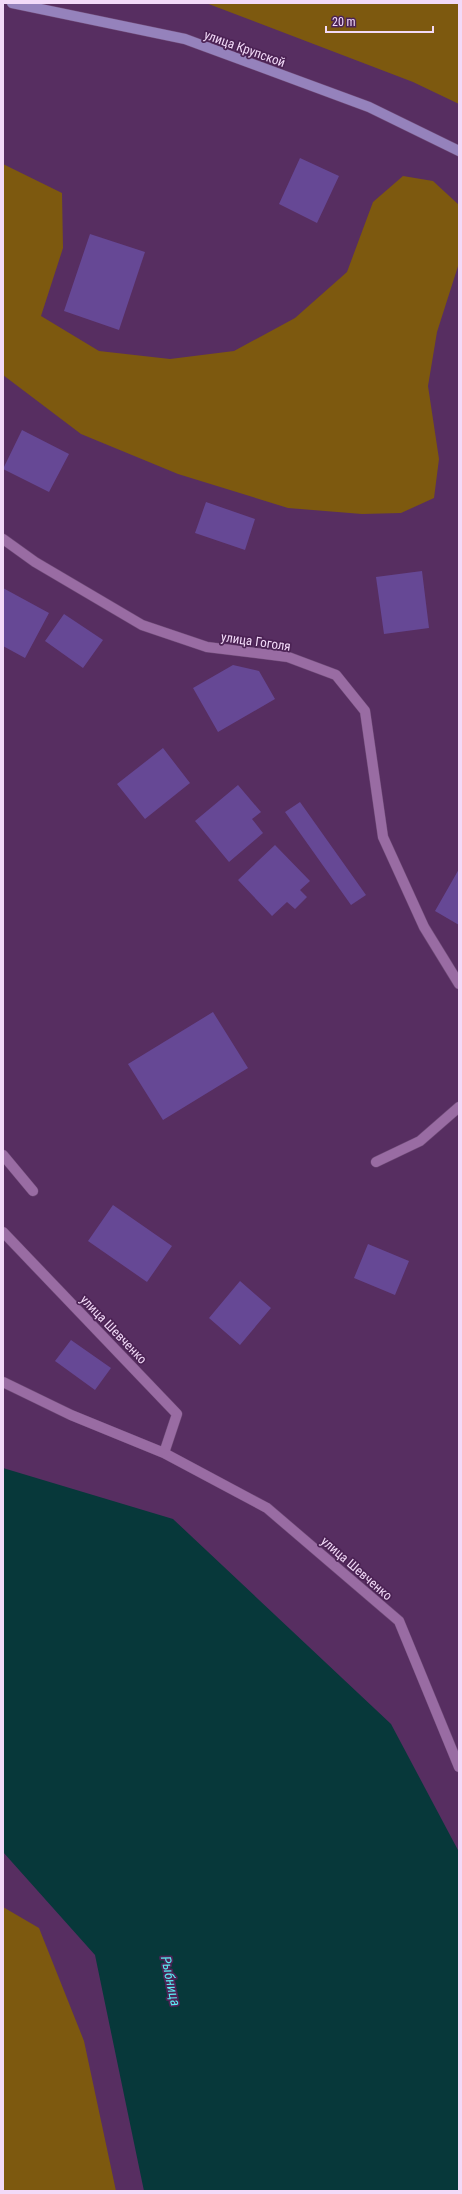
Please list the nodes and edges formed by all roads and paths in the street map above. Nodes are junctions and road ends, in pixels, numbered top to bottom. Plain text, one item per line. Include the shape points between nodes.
1 (12, 3) edge
2 (459, 151) edge
3 (3, 539) edge
4 (442, 957) junction
5 (459, 970) edge
6 (459, 984) edge
7 (459, 1107) edge
8 (3, 1155) edge
9 (376, 1162) dead end
10 (32, 1191) dead end
11 (3, 1232) edge
12 (3, 1382) edge
13 (164, 1453) junction
14 (459, 1767) edge

1 - 2 street, улица Крупской via 185,39 369,107
3 - 4 street, улица Гоголя via 35,562 142,625 207,648 288,657 336,674 365,711 384,837 424,927
4 - 5 street
4 - 6 street, улица Гоголя
7 - 9 street via 420,1141
8 - 10 street
11 - 13 street, улица Шевченко via 177,1414
12 - 13 street, улица Шевченко via 72,1415
13 - 14 street, улица Шевченко via 267,1508 399,1621

